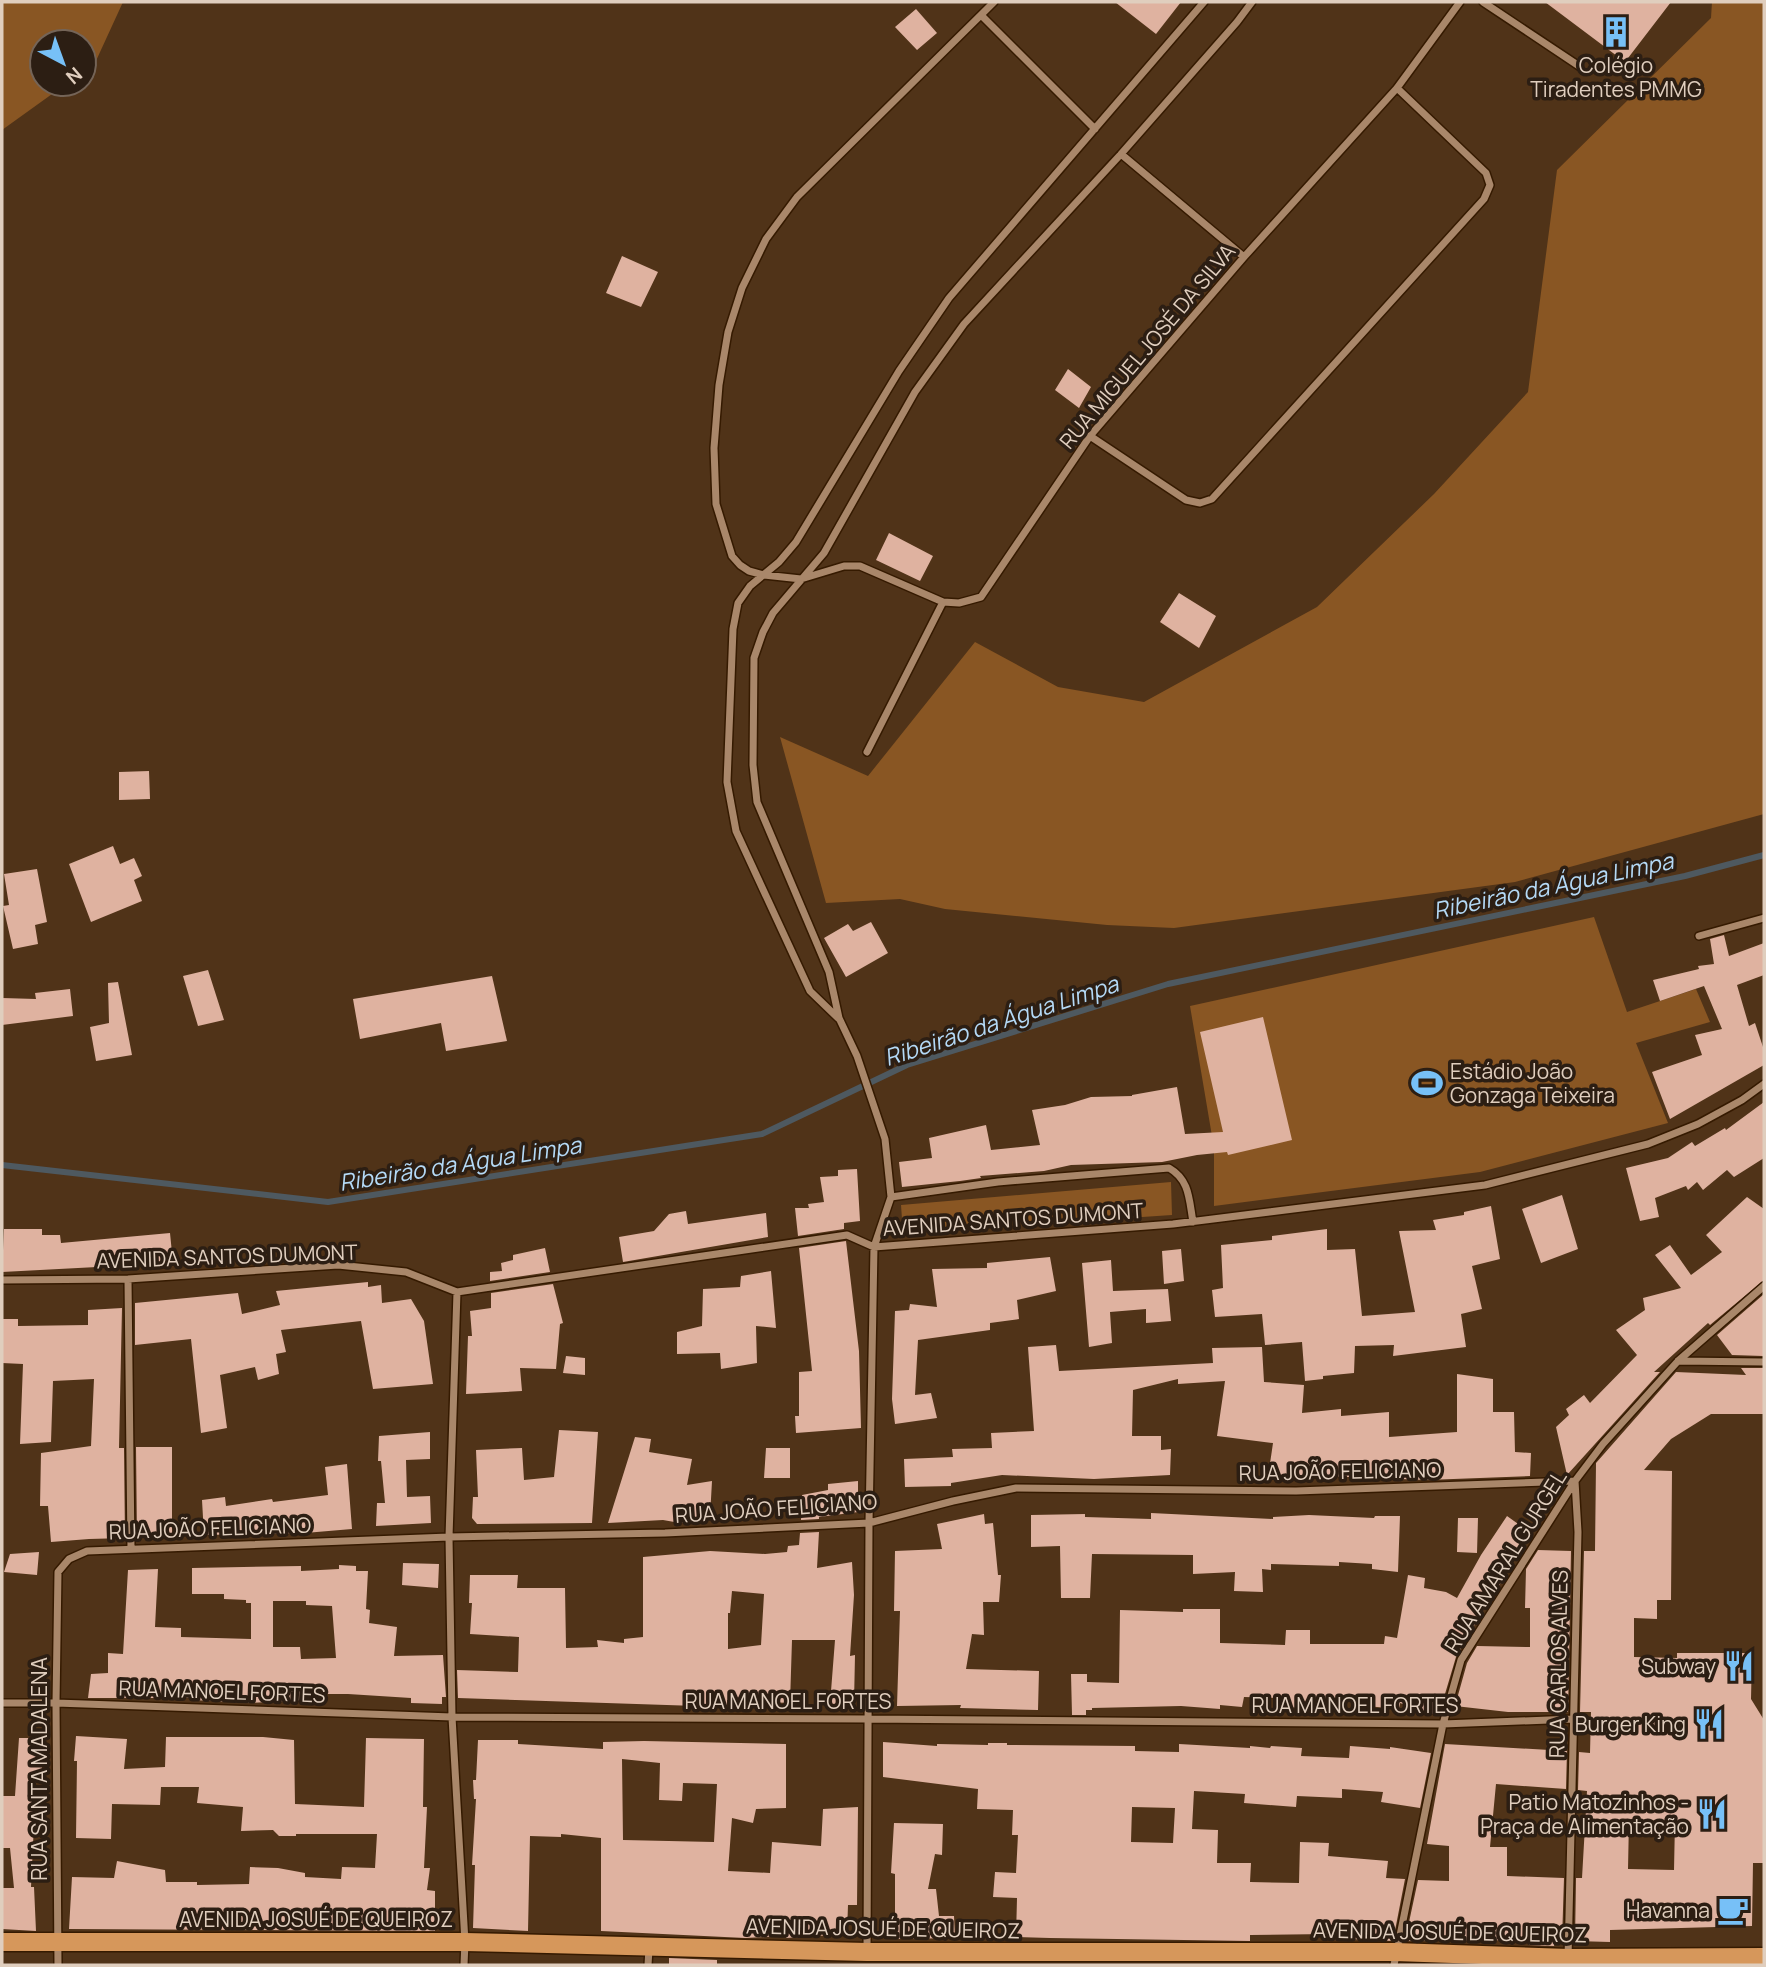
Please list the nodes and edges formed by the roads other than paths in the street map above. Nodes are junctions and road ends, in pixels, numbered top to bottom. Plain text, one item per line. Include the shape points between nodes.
1 (994, 2) edge
2 (1204, 2) edge
3 (1252, 2) edge
4 (1460, 2) edge
5 (1483, 2) edge
6 (981, 15) junction
7 (1579, 66) dead end
8 (1397, 88) junction
9 (1095, 129) junction
10 (1121, 154) junction
11 (1244, 257) junction
12 (1090, 436) junction
13 (764, 575) junction
14 (801, 579) junction
15 (943, 602) junction
16 (867, 752) dead end
17 (1764, 918) edge
18 (1699, 936) dead end
19 (839, 1018) junction
20 (1764, 1084) edge
21 (891, 1197) junction
22 (1193, 1222) junction
23 (874, 1247) junction
24 (128, 1279) junction
25 (2, 1280) edge
26 (1764, 1286) edge
27 (457, 1292) junction
28 (1678, 1361) junction
29 (1764, 1362) edge
30 (1575, 1481) junction
31 (869, 1523) junction
32 (449, 1536) junction
33 (131, 1549) junction
34 (58, 1572) joint
35 (2, 1703) edge
36 (56, 1703) junction
37 (452, 1717) junction
38 (867, 1718) junction
39 (1574, 1719) junction
40 (1443, 1724) junction
41 (2, 1942) edge
42 (57, 1942) junction
43 (465, 1942) junction
44 (867, 1952) junction
45 (649, 1956) edge
46 (1394, 1959) edge
47 (1758, 1960) edge
48 (1569, 1962) edge
49 (58, 1965) edge
50 (464, 1965) edge

1 - 6 street
2 - 9 street
3 - 10 street
4 - 8 street, RUA MIGUEL JOSÉ DA SILVA
5 - 7 street
6 - 9 street
6 - 13 street via 797,197 766,239 742,288 719,385 716,504 732,556 749,571
8 - 11 street, RUA MIGUEL JOSÉ DA SILVA
8 - 12 street via 1486,173 1490,185 1484,199 1212,499 1200,503 1186,500
9 - 13 street via 949,298 796,542
10 - 11 street
10 - 14 street via 964,324 915,392 824,553
11 - 12 street, RUA MIGUEL JOSÉ DA SILVA
12 - 15 street, RUA MIGUEL JOSÉ DA SILVA via 981,597
13 - 14 street
13 - 19 street via 744,594 735,616 727,782 736,831 810,991
14 - 15 street via 860,566
14 - 19 street via 773,613 754,658 753,765 757,802 829,972
15 - 16 street
17 - 18 street
19 - 21 street via 885,1139
20 - 22 street, AVENIDA SANTOS DUMONT via 1698,1124 1648,1144 1485,1185
21 - 22 street via 998,1182 1169,1168 1180,1175 1186,1187
21 - 23 street
22 - 23 street, AVENIDA SANTOS DUMONT
23 - 27 street, AVENIDA SANTOS DUMONT via 847,1235
23 - 31 street
24 - 25 street, AVENIDA SANTOS DUMONT
24 - 27 street, AVENIDA SANTOS DUMONT via 338,1265 406,1272
24 - 33 street
26 - 28 street, RUA AMARAL GURGEL
27 - 32 street
28 - 29 street
28 - 30 street, RUA AMARAL GURGEL
30 - 31 street, RUA JOÃO FELICIANO via 1296,1491 1016,1488
30 - 39 street, RUA CARLOS ALVES
30 - 40 street, RUA AMARAL GURGEL via 1461,1660
31 - 32 street, RUA JOÃO FELICIANO via 665,1533
31 - 38 street
32 - 33 street, RUA JOÃO FELICIANO
32 - 37 street
33 - 34 street, RUA JOÃO FELICIANO via 87,1551 69,1559
34 - 36 street, RUA SANTA MADALENA
35 - 36 street, RUA MANOEL FORTES
36 - 37 street, RUA MANOEL FORTES
36 - 42 street, RUA SANTA MADALENA
37 - 38 street, RUA MANOEL FORTES
37 - 43 street
38 - 40 street, RUA MANOEL FORTES
38 - 44 street
39 - 40 street, RUA MANOEL FORTES
39 - 48 street, RUA CARLOS ALVES
40 - 46 street, RUA AMARAL GURGEL
41 - 42 main road, AVENIDA JOSUÉ DE QUEIROZ
42 - 43 main road, AVENIDA JOSUÉ DE QUEIROZ
42 - 49 street, RUA SANTA MADALENA
43 - 45 main road, AVENIDA JOSUÉ DE QUEIROZ
43 - 50 street
44 - 45 main road, AVENIDA JOSUÉ DE QUEIROZ
44 - 46 main road, AVENIDA JOSUÉ DE QUEIROZ
46 - 48 main road, AVENIDA JOSUÉ DE QUEIROZ
47 - 48 main road, AVENIDA JOSUÉ DE QUEIROZ

